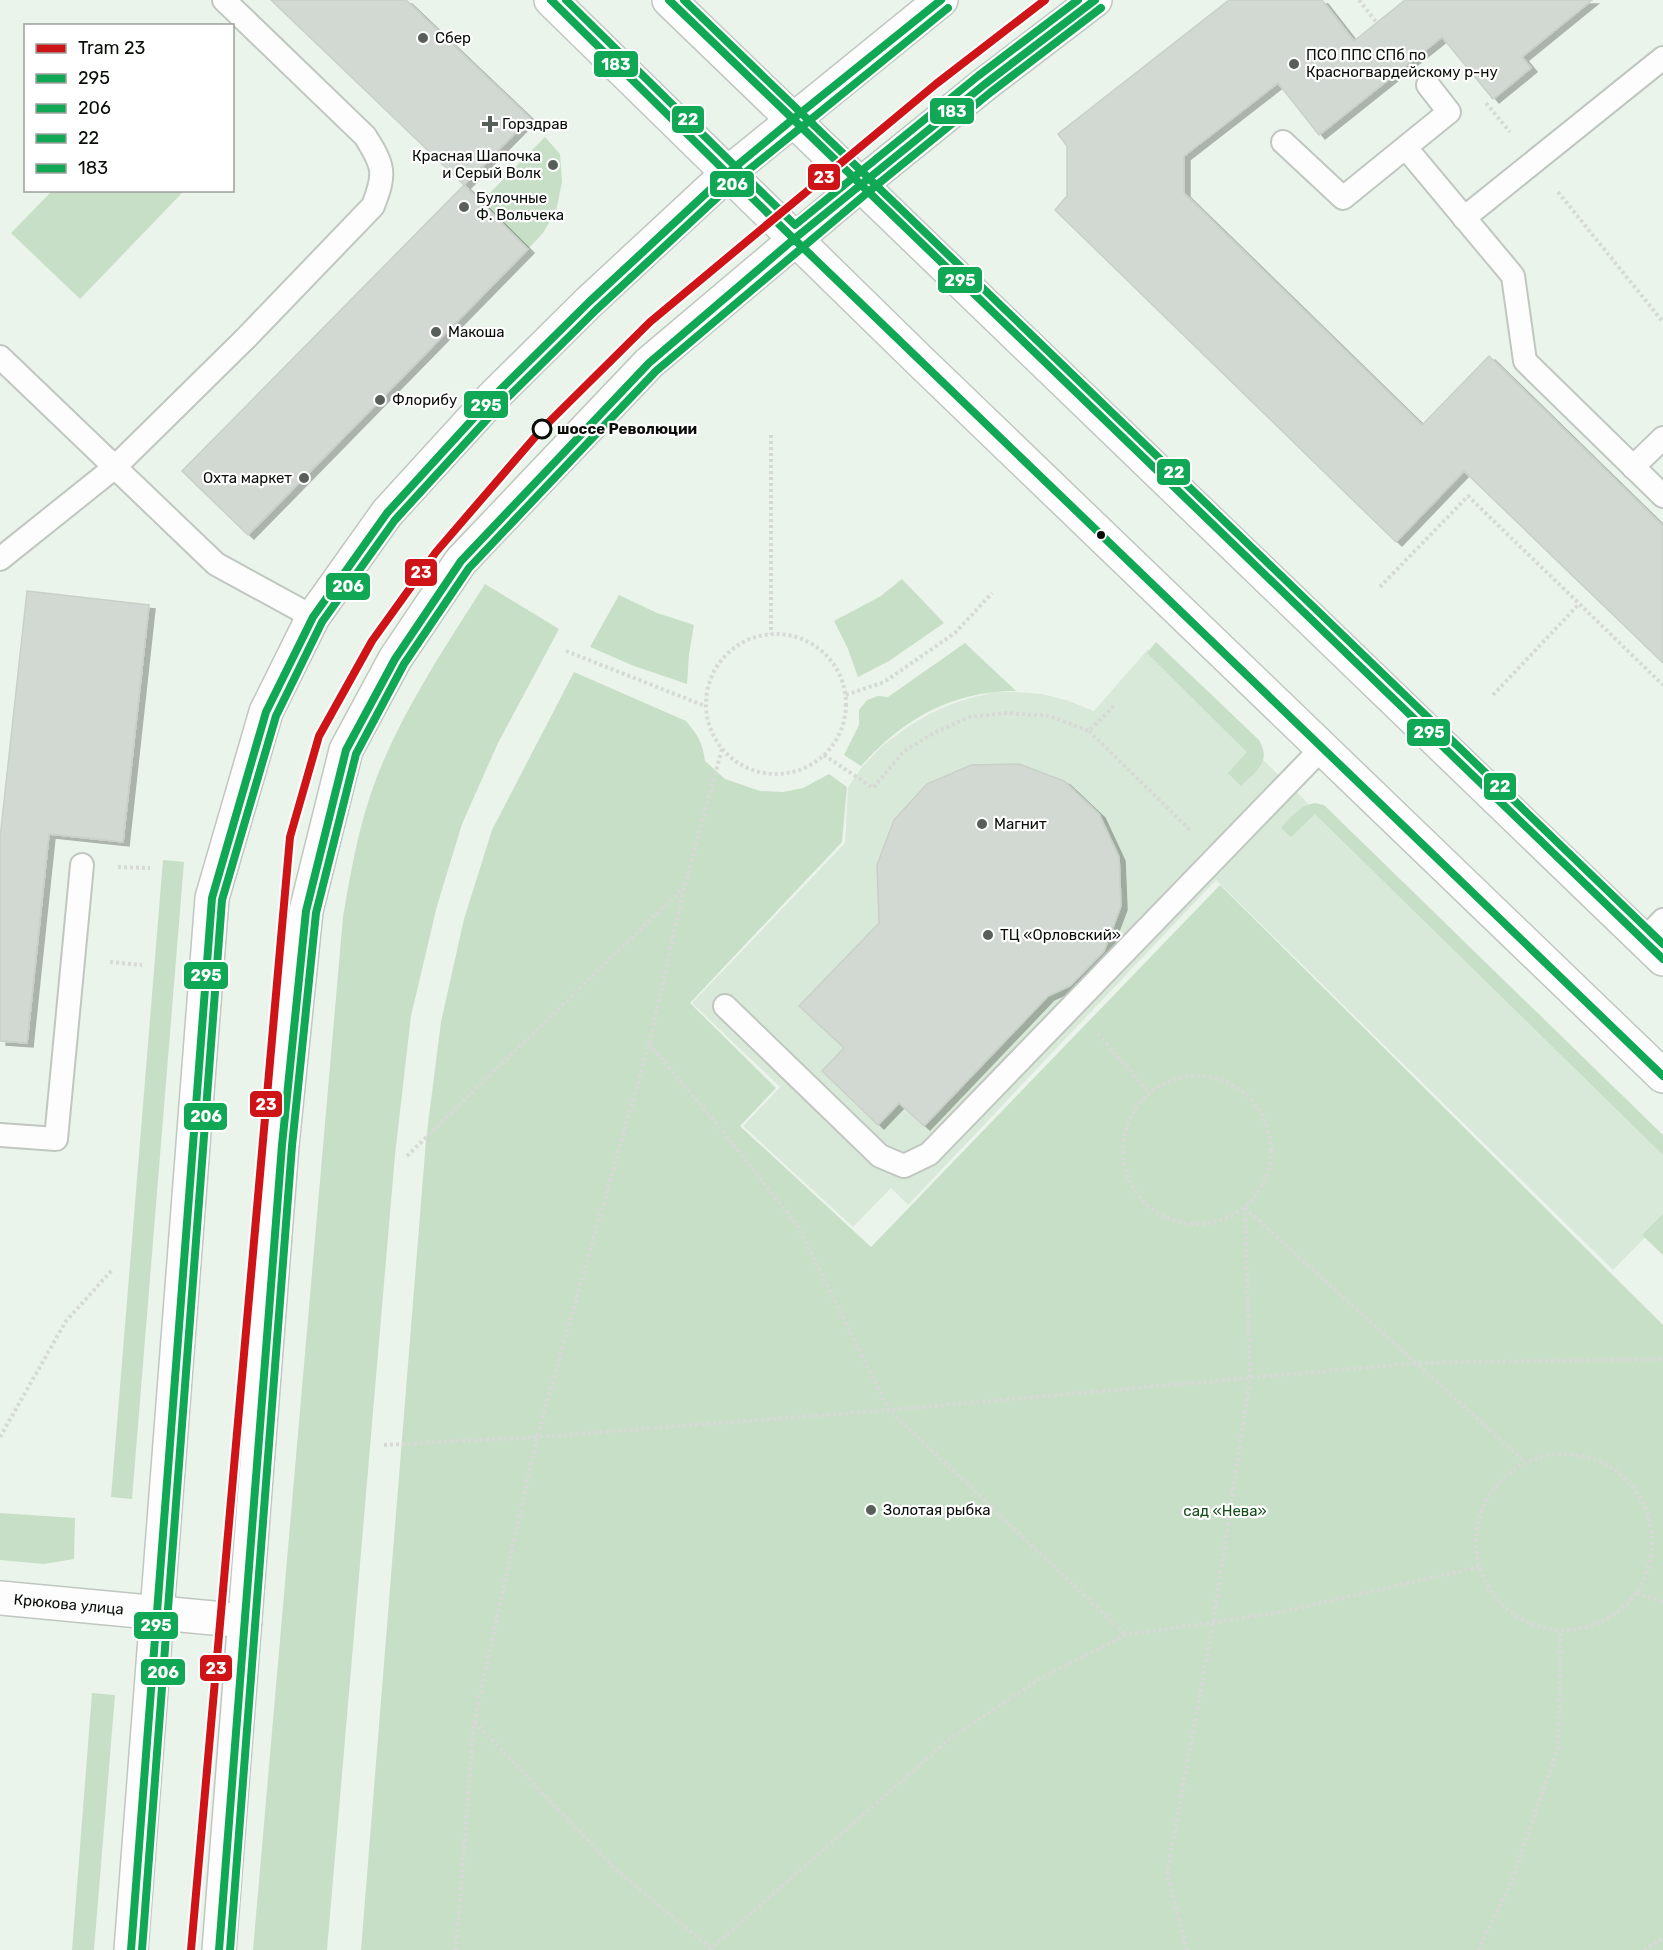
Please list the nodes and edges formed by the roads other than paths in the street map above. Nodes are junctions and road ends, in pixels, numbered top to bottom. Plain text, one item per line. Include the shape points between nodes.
1 (224, 0) edge
2 (551, 0) edge
3 (669, 0) edge
4 (941, 0) edge
5 (1095, 0) edge
6 (1663, 58) edge
7 (1428, 85) dead end
8 (793, 119) junction
9 (1283, 142) dead end
10 (1406, 148) junction
11 (728, 173) junction
12 (860, 185) junction
13 (1464, 218) junction
14 (794, 239) junction
15 (0, 357) edge
16 (1663, 438) edge
17 (115, 467) junction
18 (1633, 467) junction
19 (1663, 496) edge
20 (0, 559) edge
21 (313, 616) junction
22 (1323, 747) junction
23 (82, 865) dead end
24 (1657, 940) edge
25 (725, 1006) dead end
26 (1663, 1076) edge
27 (0, 1135) edge
28 (0, 1598) edge
29 (157, 1612) junction
30 (244, 1621) junction
31 (131, 1950) edge
32 (219, 1950) edge

1 - 17 lane via 365,136 380,159 382,184 373,206
2 - 11 main road
3 - 8 main road
4 - 8 main road
5 - 12 main road
6 - 13 lane
7 - 10 lane via 1449,112
8 - 11 main road
8 - 12 main road
9 - 10 lane via 1343,198
10 - 13 lane
11 - 14 main road
11 - 21 main road via 493,397 387,513
12 - 14 main road
12 - 24 main road
13 - 18 lane via 1513,276 1525,361
14 - 22 main road
14 - 30 main road via 649,363 461,561 395,659 346,750 306,911 282,1145
15 - 17 lane
16 - 18 lane
17 - 20 lane
17 - 21 lane via 216,564
18 - 19 lane
21 - 29 main road via 266,712 212,898
22 - 25 lane via 929,1154 904,1166 880,1156
22 - 26 main road
23 - 27 lane via 56,1139
28 - 29 main road, Крюкова улица
29 - 30 main road, Крюкова улица
29 - 31 main road
30 - 32 main road

